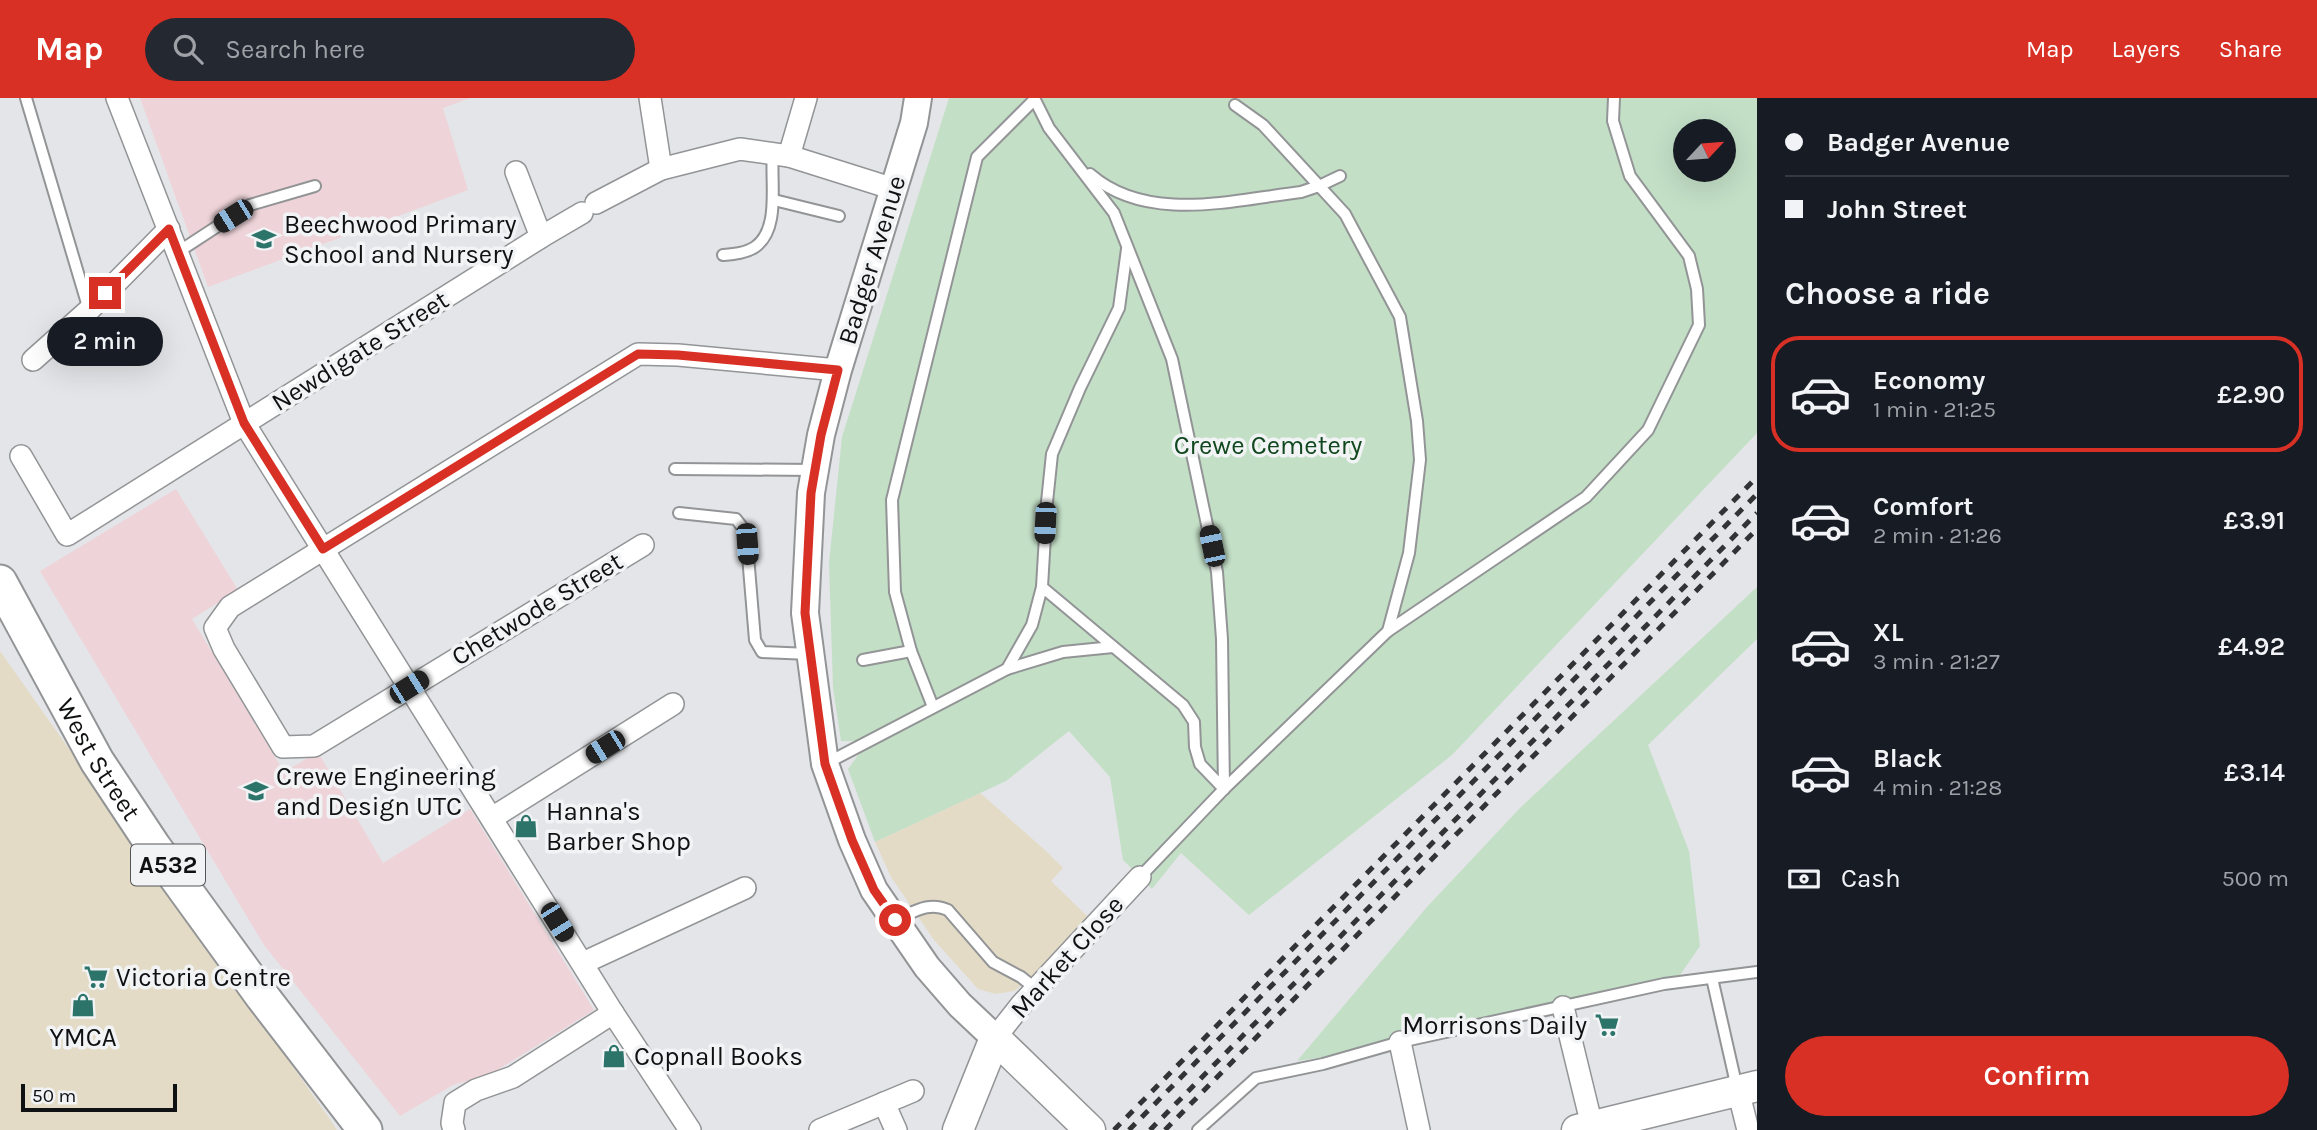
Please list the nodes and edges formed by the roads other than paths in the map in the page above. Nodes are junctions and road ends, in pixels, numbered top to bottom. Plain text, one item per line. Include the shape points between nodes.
1 (26, 98) edge
2 (117, 98) edge
3 (650, 98) edge
4 (806, 98) edge
5 (918, 98) edge
6 (1614, 98) edge
7 (1034, 99) edge
8 (1235, 105) dead end
9 (781, 155) junction
10 (1072, 159) junction
11 (661, 169) junction
12 (516, 172) dead end
13 (1340, 176) dead end
14 (315, 186) dead end
15 (1319, 186) junction
16 (894, 189) junction
17 (774, 200) junction
18 (839, 216) dead end
19 (169, 229) junction
20 (541, 237) junction
21 (1127, 248) junction
22 (178, 252) junction
23 (723, 255) dead end
24 (89, 310) junction
25 (33, 360) dead end
26 (838, 370) junction
27 (244, 423) junction
28 (21, 456) dead end
29 (675, 470) dead end
30 (815, 470) junction
31 (679, 513) dead end
32 (643, 545) dead end
33 (323, 549) junction
34 (0, 582) edge
35 (1042, 587) junction
36 (1388, 631) junction
37 (1113, 647) junction
38 (911, 651) junction
39 (810, 654) junction
40 (863, 660) dead end
41 (1007, 669) junction
42 (409, 687) junction
43 (673, 704) dead end
44 (933, 706) junction
45 (825, 764) junction
46 (1224, 789) junction
47 (492, 818) junction
48 (1140, 877) joint
49 (745, 888) dead end
50 (895, 920) junction
51 (583, 963) junction
52 (1757, 972) edge
53 (1712, 978) junction
54 (1036, 989) junction
55 (1563, 1007) junction
56 (613, 1013) junction
57 (995, 1038) junction
58 (1400, 1042) junction
59 (1747, 1088) edge
60 (912, 1091) dead end
61 (884, 1103) junction
62 (1588, 1129) edge
63 (365, 1130) edge
64 (454, 1130) edge
65 (690, 1130) edge
66 (820, 1130) edge
67 (896, 1130) edge
68 (958, 1130) edge
69 (1090, 1130) edge
70 (1198, 1130) edge
71 (1419, 1130) edge
72 (1748, 1130) edge

1 - 24 lane
2 - 19 street
3 - 11 street
4 - 9 street
5 - 16 street, Badger Avenue
6 - 36 lane via 1613,121 1630,176 1689,256 1699,325 1648,430 1586,497
7 - 10 lane
7 - 38 lane via 977,157 892,500 895,592
8 - 15 lane via 1263,125
9 - 11 street, Newdigate Street via 740,149
9 - 16 street, Newdigate Street
9 - 17 lane via 771,177
10 - 15 lane via 1123,195 1156,204 1233,201
10 - 21 lane via 1114,214
11 - 20 street, Newdigate Street
12 - 20 street
13 - 15 lane
14 - 22 lane via 250,205
15 - 36 lane via 1345,214 1400,317 1420,460 1409,553
16 - 26 street, Badger Avenue
17 - 18 lane
17 - 23 lane via 764,238 755,248
19 - 22 street
19 - 24 street
20 - 27 street, Newdigate Street
21 - 35 lane via 1119,308 1052,454
21 - 46 lane via 1172,359 1217,572
22 - 27 street
24 - 25 street
26 - 30 street, Badger Avenue
26 - 33 street via 638,354
27 - 28 street, Newdigate Street via 67,535
27 - 33 street
29 - 30 lane
30 - 39 street, Badger Avenue via 805,613
31 - 39 lane via 736,519 747,544 757,647 762,652
32 - 42 street, Chetwode Street
33 - 42 street
33 - 42 street, Chetwode Street via 230,607 215,628 283,747 314,746
34 - 63 main road, West Street / A532 via 97,761 262,996
35 - 37 lane
35 - 41 lane via 1032,625
36 - 46 lane
37 - 41 lane via 1063,652
37 - 46 lane via 1183,705 1194,722 1200,764
38 - 40 lane
38 - 44 lane
39 - 45 street, Badger Avenue
41 - 44 lane
42 - 47 street
43 - 47 street
44 - 45 lane
45 - 50 street, Badger Avenue via 874,890
46 - 48 lane
47 - 51 street
48 - 54 street, Market Close
49 - 51 street
50 - 54 lane via 938,905 948,910 993,962
50 - 57 street, Badger Avenue via 927,967
51 - 56 street
52 - 53 lane
53 - 55 lane
53 - 59 lane
54 - 57 street, Market Close
55 - 58 lane
55 - 62 street
56 - 64 street via 513,1077 455,1103
56 - 65 street
57 - 68 main road
57 - 69 main road
58 - 70 lane via 1256,1078
58 - 71 street
59 - 62 main road
59 - 72 street
60 - 61 street
61 - 66 street
61 - 67 street

